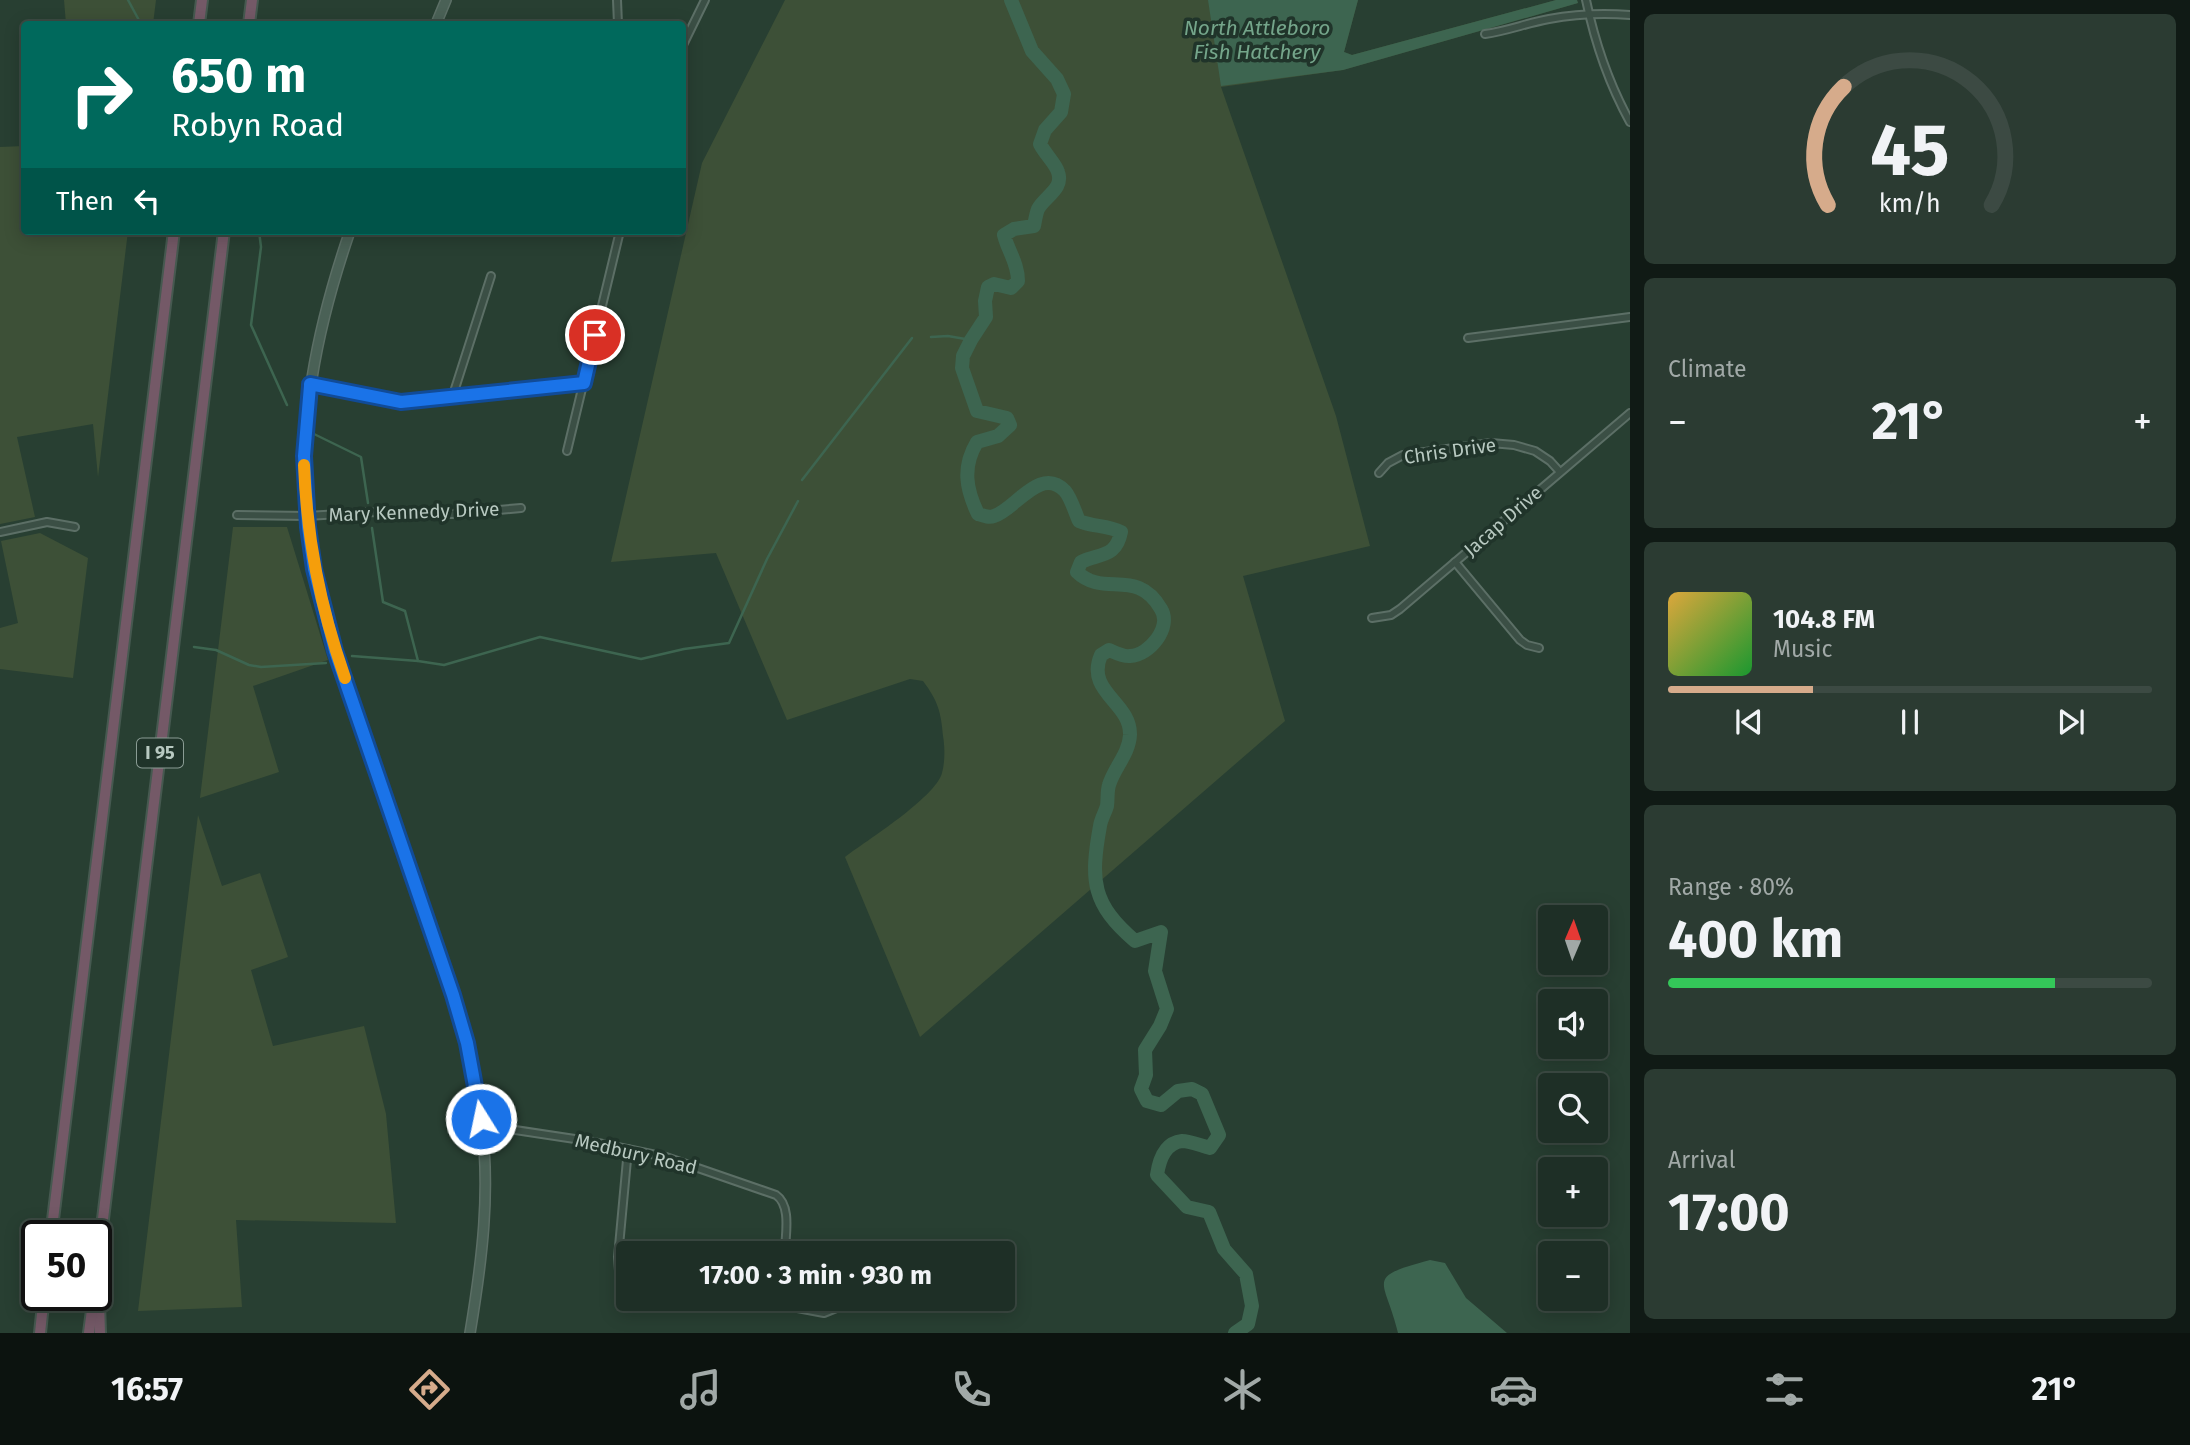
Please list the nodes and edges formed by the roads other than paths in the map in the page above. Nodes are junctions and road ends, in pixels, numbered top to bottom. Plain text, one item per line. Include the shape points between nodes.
1 (202, 0) edge
2 (252, 0) edge
3 (446, 0) edge
4 (617, 0) edge
5 (705, 0) edge
6 (1586, 0) edge
7 (1589, 14) junction
8 (1630, 16) edge
9 (199, 21) edge
10 (249, 21) edge
11 (437, 21) edge
12 (618, 21) edge
13 (1485, 34) dead end
14 (686, 39) edge
15 (1630, 122) edge
16 (174, 235) edge
17 (224, 235) edge
18 (349, 235) edge
19 (619, 235) edge
20 (491, 276) dead end
21 (1630, 317) edge
22 (1468, 338) dead end
23 (584, 383) junction
24 (310, 384) junction
25 (452, 398) junction
26 (1630, 413) edge
27 (567, 451) dead end
28 (1560, 472) junction
29 (1379, 473) dead end
30 (521, 508) dead end
31 (237, 515) dead end
32 (307, 516) junction
33 (75, 527) dead end
34 (0, 532) edge
35 (1455, 562) junction
36 (1372, 618) dead end
37 (1539, 648) dead end
38 (482, 1125) junction
39 (628, 1149) junction
40 (53, 1220) edge
41 (103, 1220) edge
42 (620, 1241) edge
43 (785, 1241) edge
44 (40, 1311) edge
45 (43, 1311) edge
46 (92, 1311) edge
47 (99, 1311) edge
48 (32, 1333) edge
49 (40, 1333) edge
50 (89, 1333) edge
51 (100, 1333) edge
52 (470, 1333) edge

1 - 9 highway
2 - 10 highway
3 - 11 main road
4 - 12 street
5 - 14 street
6 - 7 street
7 - 8 street
7 - 13 street
7 - 15 street via 1616,96
16 - 40 highway, I 95
17 - 41 highway, I 95
18 - 24 main road
19 - 23 street
20 - 25 street
21 - 22 street
23 - 25 street
23 - 27 street
24 - 25 street via 387,401
24 - 32 main road via 304,456
26 - 28 street, Jacap Drive
28 - 29 street, Chris Drive via 1535,451 1492,443 1403,455
28 - 35 street, Jacap Drive
30 - 32 street, Mary Kennedy Drive
31 - 32 street, Mary Kennedy Drive
32 - 38 main road via 314,569 330,631 453,995
33 - 34 street via 47,522
35 - 36 street, Jacap Drive via 1396,612
35 - 37 street via 1520,640
38 - 39 street, Medbury Road
38 - 52 main road via 485,1231
39 - 42 street
39 - 43 street, Medbury Road via 693,1165 776,1195 784,1203
44 - 48 highway
45 - 49 highway
46 - 50 highway
47 - 51 highway

